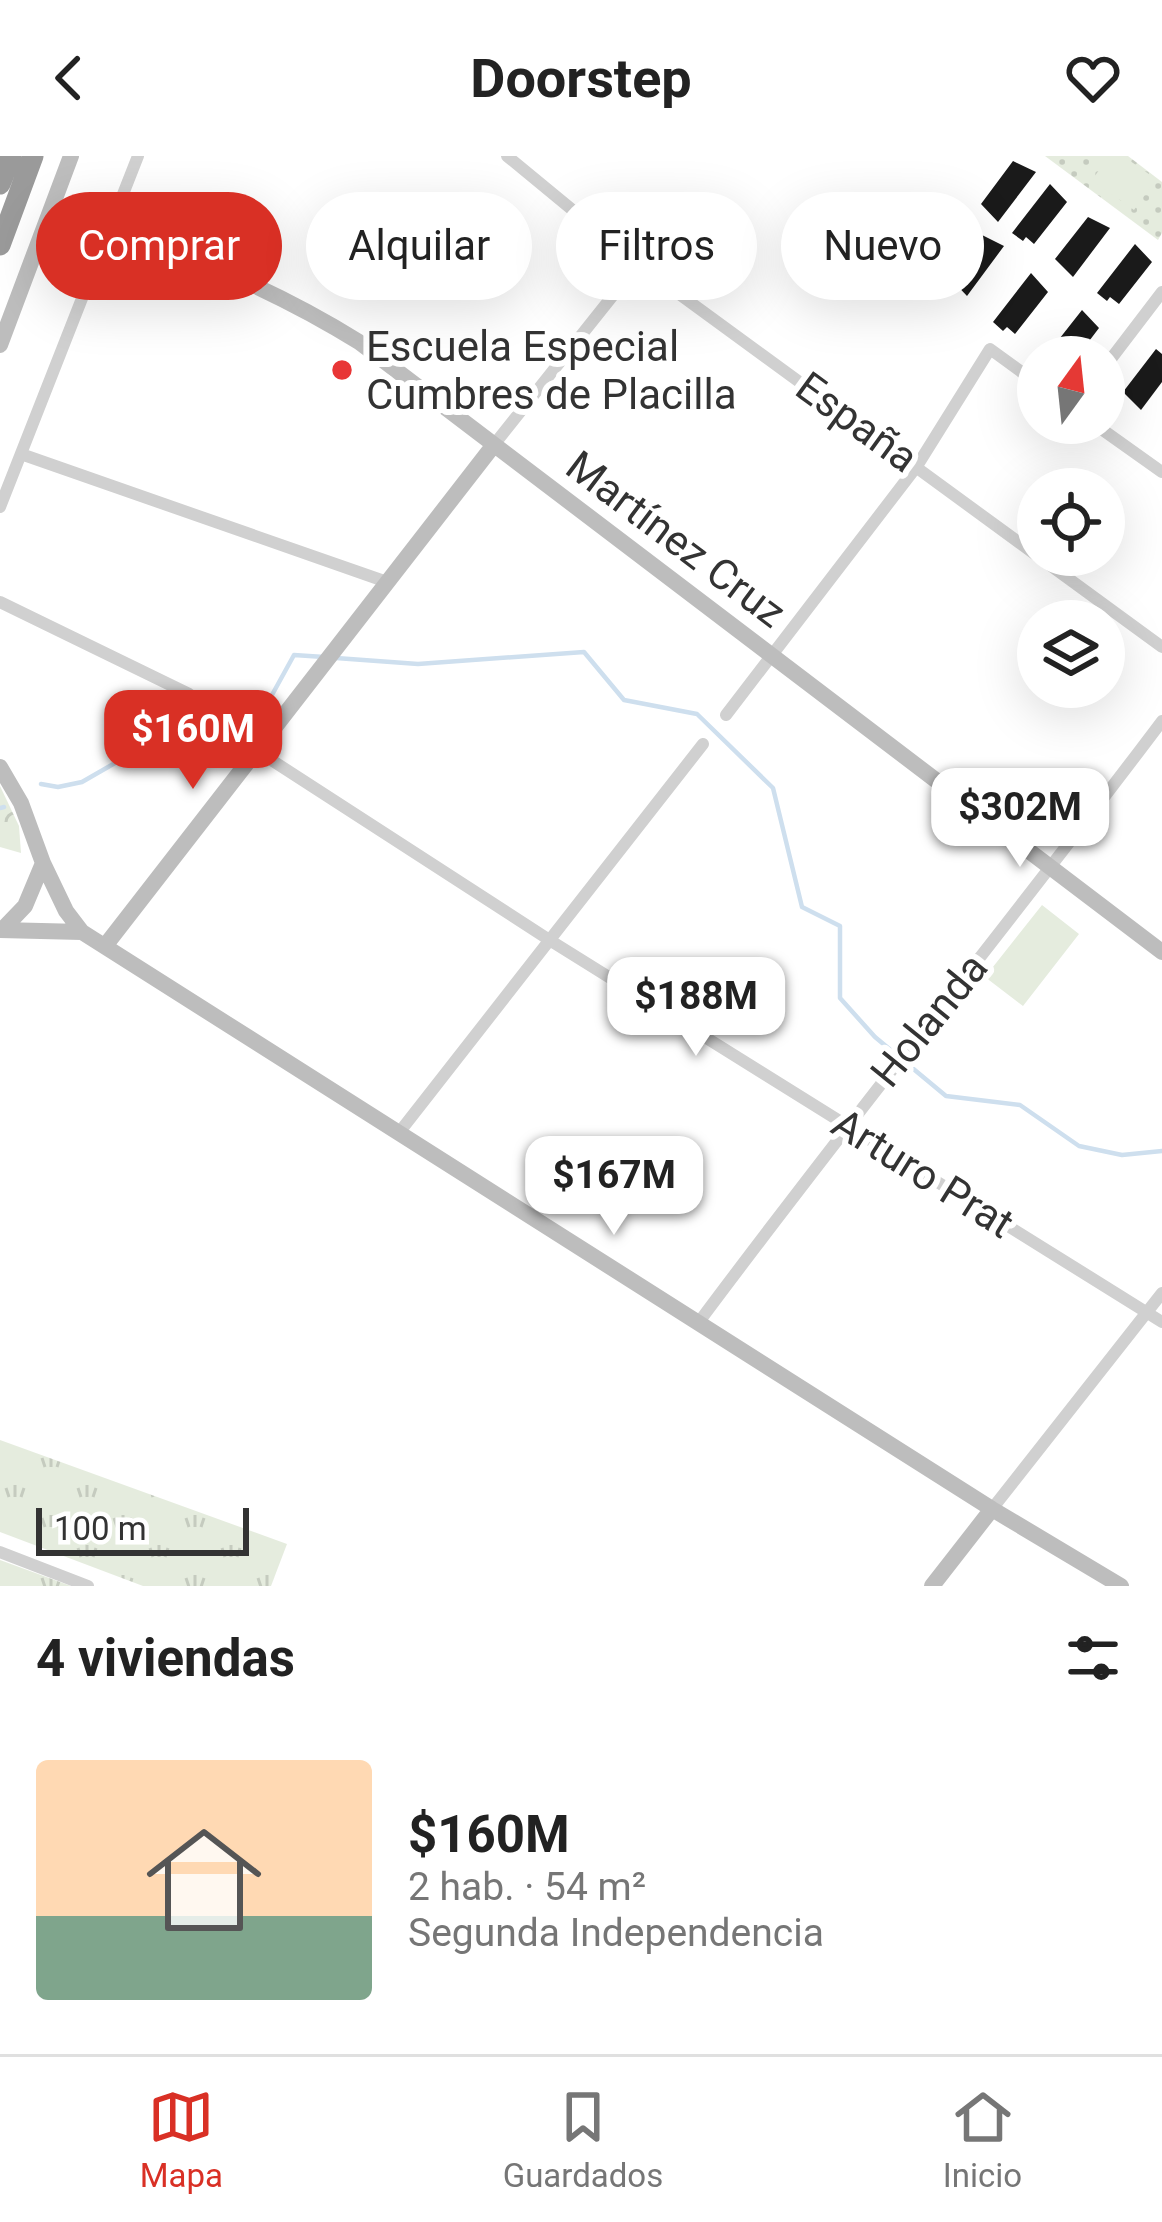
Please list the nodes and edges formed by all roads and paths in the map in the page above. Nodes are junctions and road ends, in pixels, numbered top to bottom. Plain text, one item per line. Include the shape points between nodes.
1 (10, 156) edge
2 (33, 156) edge
3 (71, 156) edge
4 (138, 156) edge
5 (507, 156) edge
6 (0, 184) edge
7 (58, 192) edge
8 (123, 192) edge
9 (556, 197) edge
10 (0, 245) edge
11 (36, 250) edge
12 (1162, 292) edge
13 (282, 299) edge
14 (81, 300) edge
15 (610, 300) edge
16 (687, 300) edge
17 (1125, 340) edge
18 (0, 345) edge
19 (1017, 368) edge
20 (1123, 444) edge
21 (493, 446) junction
22 (21, 454) junction
23 (917, 466) junction
24 (1162, 472) edge
25 (0, 507) edge
26 (387, 582) junction
27 (0, 602) edge
28 (1162, 646) edge
29 (772, 657) junction
30 (189, 694) dead end
31 (726, 715) dead end
32 (1162, 721) edge
33 (703, 743) dead end
34 (259, 752) junction
35 (0, 766) edge
36 (43, 863) junction
37 (1052, 868) junction
38 (1, 930) edge
39 (82, 932) junction
40 (551, 940) junction
41 (105, 946) junction
42 (1162, 952) edge
43 (846, 1125) junction
44 (398, 1134) junction
45 (1162, 1293) edge
46 (1148, 1313) junction
47 (699, 1322) junction
48 (1162, 1322) edge
49 (992, 1509) junction
50 (0, 1552) edge
51 (88, 1586) edge
52 (932, 1586) edge
53 (1121, 1586) edge

1 - 6 highway
2 - 10 highway
3 - 7 street
4 - 8 street
5 - 9 street, España
11 - 18 street
12 - 17 street
13 - 21 street, Martínez Cruz via 394,367
14 - 22 street
15 - 21 street
16 - 23 street, España
19 - 23 street via 989,349
20 - 24 street
21 - 26 street
21 - 29 street, Martínez Cruz
22 - 25 street
22 - 26 street
23 - 28 street, España
23 - 29 street
26 - 34 street
27 - 30 street
29 - 31 street
29 - 37 street, Martínez Cruz
32 - 37 street, Holanda
33 - 40 street
34 - 40 street, Arturo Prat
34 - 41 street
35 - 36 street
36 - 38 street via 25,906
36 - 39 street
37 - 42 street, Martínez Cruz
37 - 43 street, Holanda
38 - 39 street
39 - 41 street
40 - 43 street, Arturo Prat
40 - 44 street
41 - 44 street
43 - 46 street, Arturo Prat
43 - 47 street, Holanda
44 - 47 street
45 - 46 street
46 - 48 street, Arturo Prat
46 - 49 street
47 - 49 street
49 - 52 street
49 - 53 street
50 - 51 street

